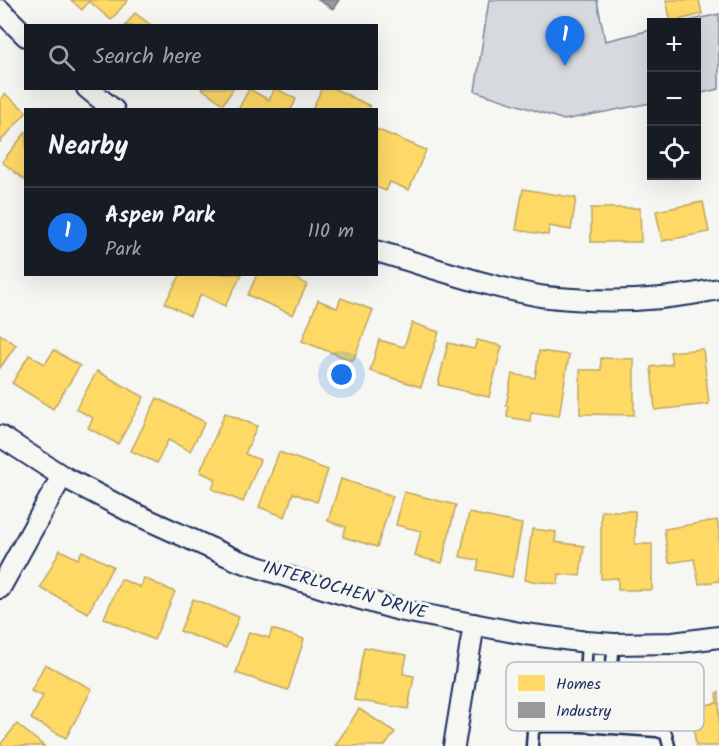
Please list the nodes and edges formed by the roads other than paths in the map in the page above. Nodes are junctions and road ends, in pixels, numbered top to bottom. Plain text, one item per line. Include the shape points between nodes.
1 (0, 10) edge
2 (24, 34) edge
3 (89, 90) edge
4 (112, 108) edge
5 (378, 252) edge
6 (719, 289) edge
7 (0, 436) edge
8 (62, 476) junction
9 (0, 588) edge
10 (474, 624) junction
11 (719, 637) edge
12 (587, 642) junction
13 (614, 644) junction
14 (586, 662) edge
15 (612, 662) edge
16 (533, 731) edge
17 (657, 731) edge
18 (454, 746) edge
19 (532, 746) edge
20 (669, 746) edge

1 - 2 street
3 - 4 street
5 - 6 street via 543,297 640,300
7 - 8 street, INTERLOCHEN DRIVE
8 - 9 street
8 - 10 street, INTERLOCHEN DRIVE via 239,561 399,610
10 - 12 street, INTERLOCHEN DRIVE
10 - 18 street
11 - 13 street, INTERLOCHEN DRIVE
12 - 13 street, INTERLOCHEN DRIVE
12 - 14 lane
13 - 15 lane
16 - 19 lane
17 - 20 lane via 666,734

